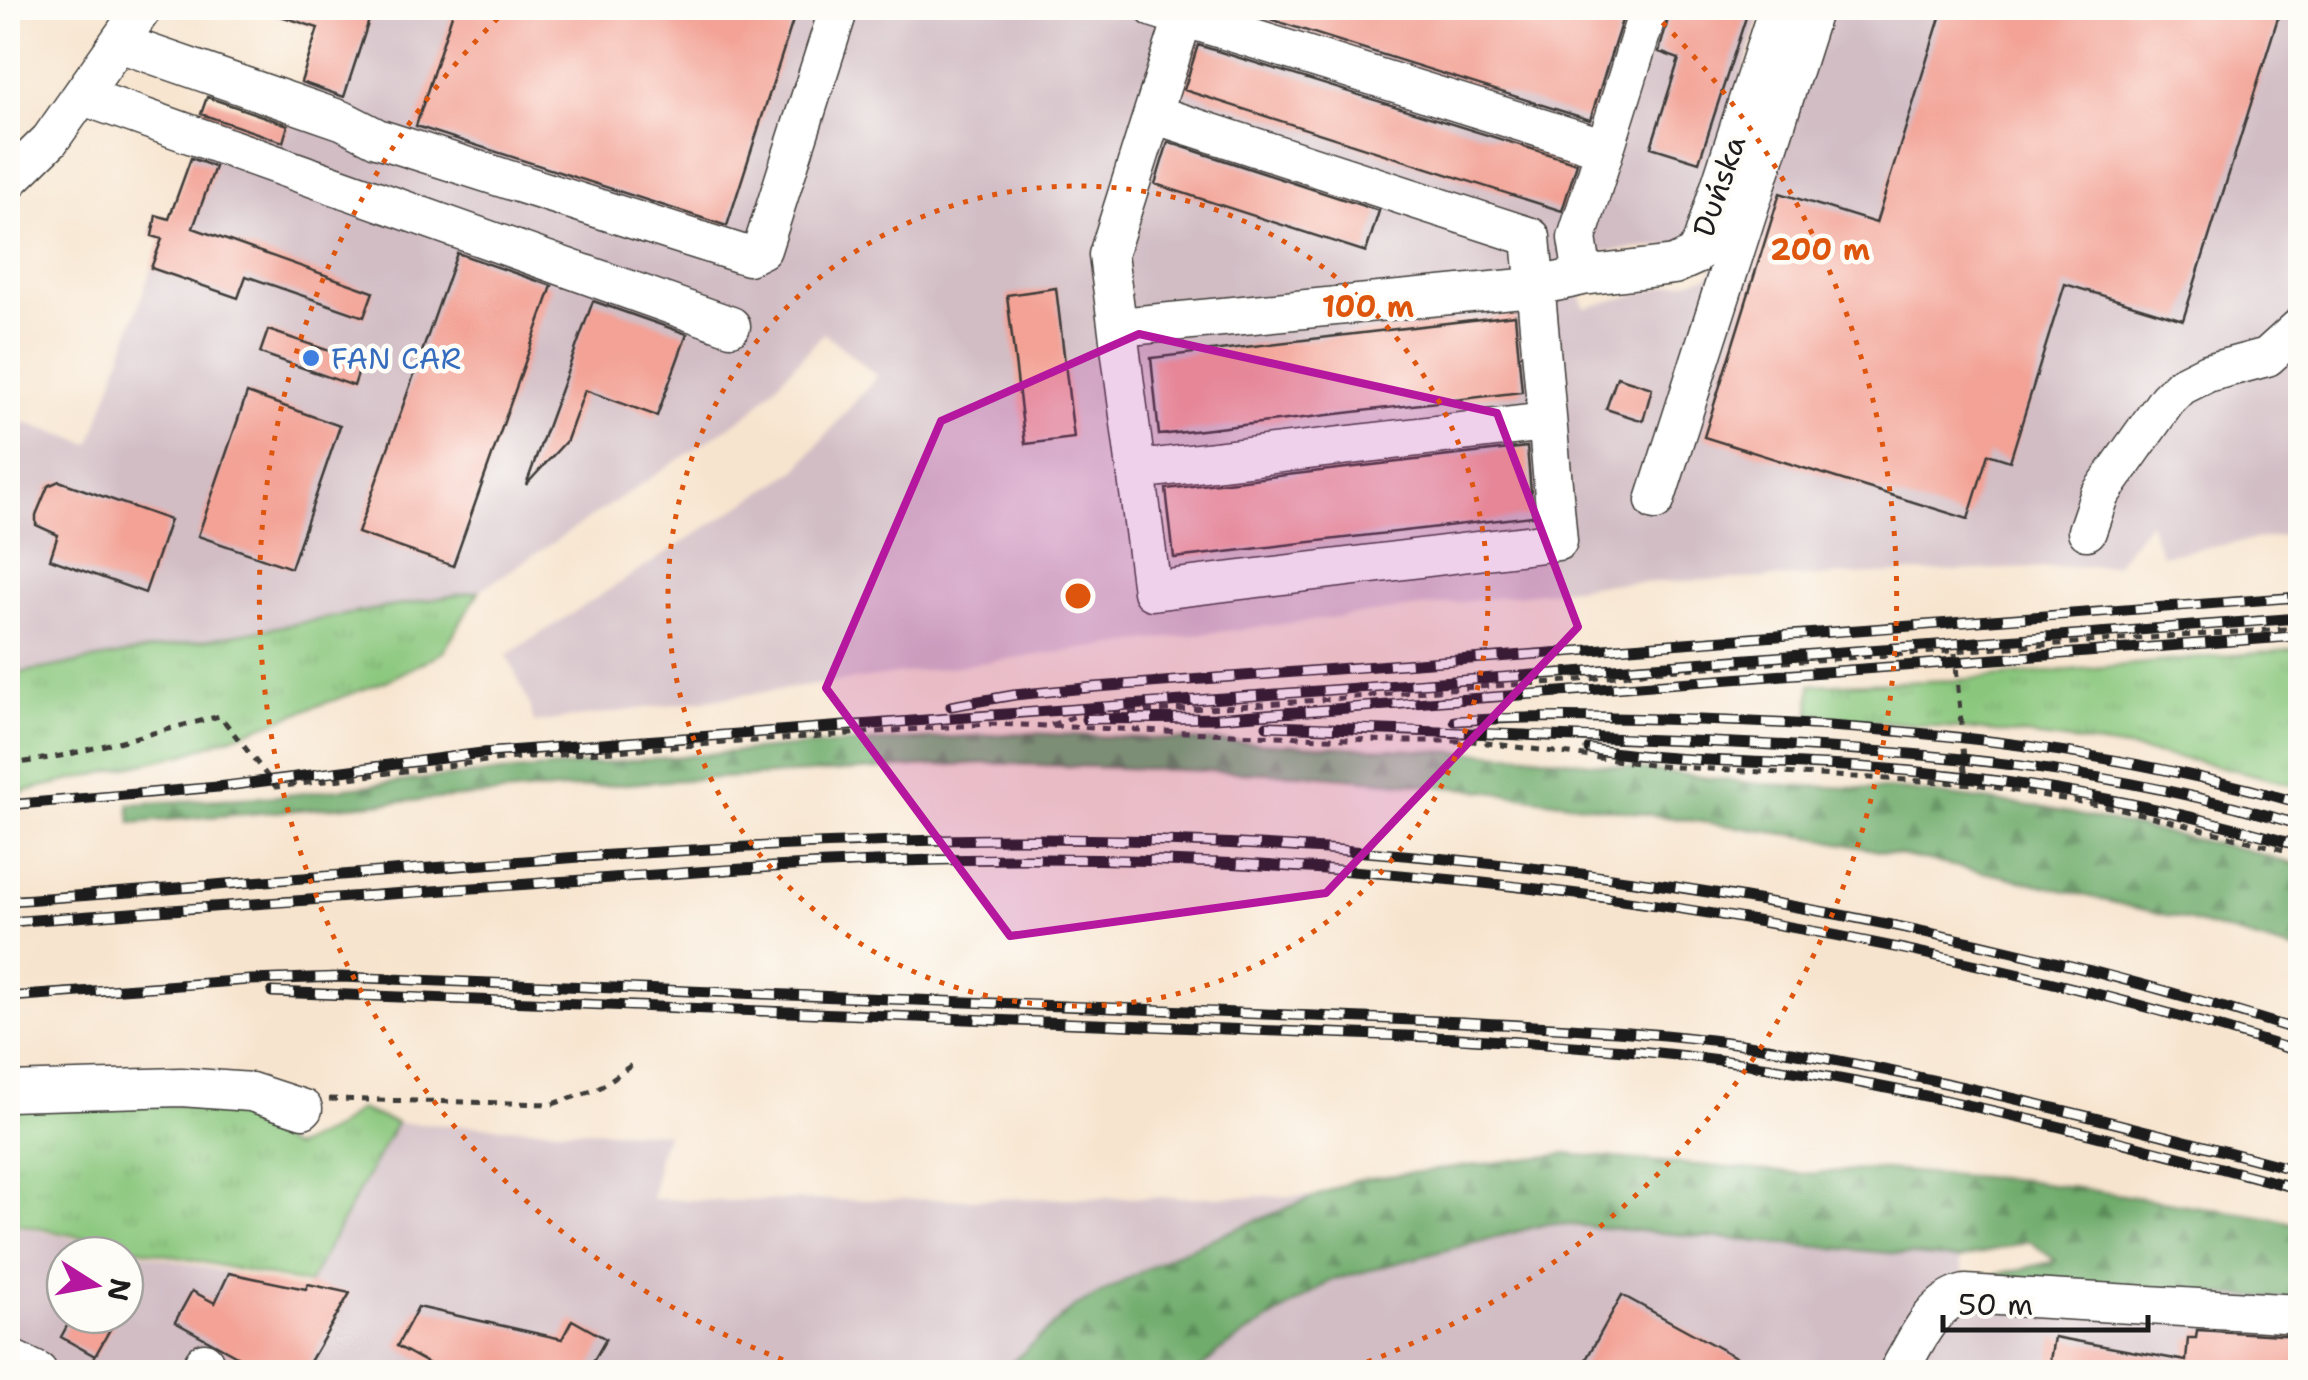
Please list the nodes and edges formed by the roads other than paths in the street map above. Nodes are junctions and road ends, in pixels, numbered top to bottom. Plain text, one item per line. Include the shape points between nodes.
1 (142, 8) edge
2 (839, 8) edge
3 (1649, 8) edge
4 (1778, 8) edge
5 (1813, 8) edge
6 (1168, 13) edge
7 (119, 44) junction
8 (82, 96) junction
9 (1153, 114) junction
10 (1605, 148) junction
11 (8, 182) edge
12 (1583, 276) junction
13 (1533, 287) junction
14 (731, 326) dead end
15 (1119, 327) junction
16 (2300, 327) edge
17 (1546, 422) junction
18 (1137, 470) junction
19 (1655, 501) dead end
20 (2087, 531) dead end
21 (8, 1092) edge
22 (304, 1109) road end
23 (2300, 1314) edge
24 (1898, 1372) edge

1 - 7 street
2 - 7 street via 762,249 748,256 377,138
3 - 10 street
4 - 12 street, Duńska via 1694,256 1674,265
5 - 19 street
6 - 9 street
6 - 10 street
7 - 8 street
8 - 11 street
8 - 14 street
9 - 13 street via 1530,237
9 - 15 street via 1108,255
10 - 12 street via 1577,238
12 - 13 street
13 - 15 street
13 - 17 street
15 - 18 street
16 - 20 street via 2267,357 2181,386 2099,496
17 - 18 street
17 - 18 street via 1558,540 1152,591
21 - 22 street via 182,1087 251,1092
23 - 24 street via 1965,1294 1937,1309

